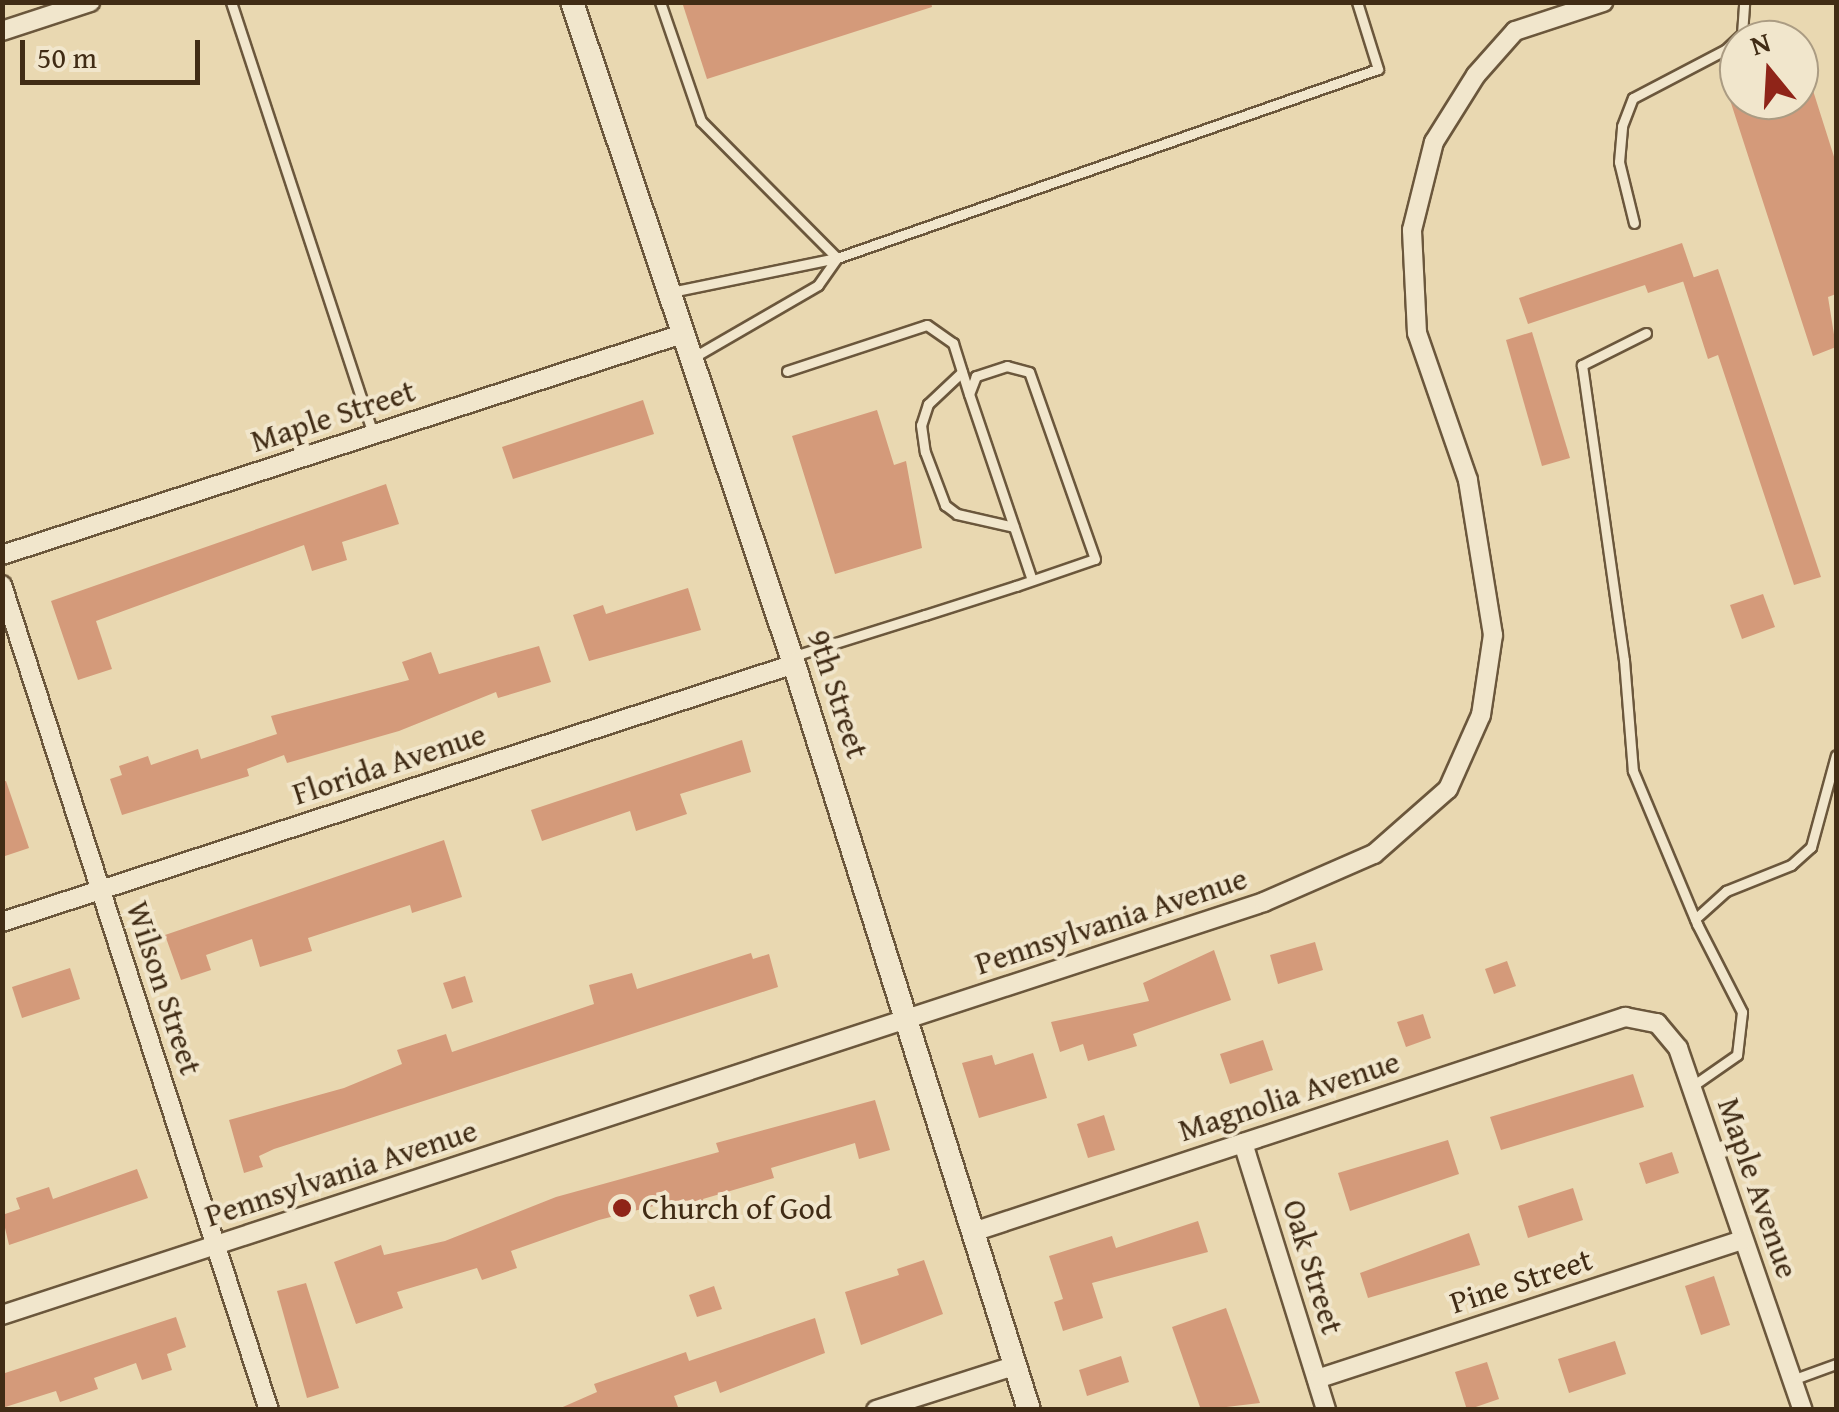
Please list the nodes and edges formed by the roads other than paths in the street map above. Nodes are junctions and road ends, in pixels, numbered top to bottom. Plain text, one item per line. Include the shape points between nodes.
1 (231, 2) edge
2 (572, 2) edge
3 (660, 2) edge
4 (1356, 2) edge
5 (1603, 2) edge
6 (1744, 2) edge
7 (88, 3) edge
8 (2, 31) edge
9 (1634, 223) dead end
10 (837, 258) junction
11 (669, 292) junction
12 (1646, 333) dead end
13 (682, 334) junction
14 (691, 359) junction
15 (787, 371) dead end
16 (962, 372) junction
17 (970, 394) junction
18 (373, 434) junction
19 (1014, 527) junction
20 (2, 555) edge
21 (1032, 580) junction
22 (2, 585) edge
23 (793, 661) junction
24 (1836, 755) edge
25 (102, 889) junction
26 (1695, 920) junction
27 (2, 922) edge
28 (1625, 1017) joint
29 (909, 1020) junction
30 (1691, 1087) junction
31 (1243, 1143) junction
32 (973, 1232) junction
33 (1744, 1240) junction
34 (214, 1246) junction
35 (2, 1315) edge
36 (1836, 1364) edge
37 (1014, 1366) junction
38 (1317, 1379) junction
39 (1792, 1380) junction
40 (269, 1410) edge
41 (876, 1410) edge
42 (1028, 1410) edge
43 (1326, 1410) edge
44 (1803, 1410) edge

1 - 18 lane
2 - 11 street, 9th Street
3 - 10 lane via 700,120
4 - 10 lane via 1378,69
5 - 29 street, Pennsylvania Avenue via 1515,31 1476,74 1434,142 1412,230 1417,333 1468,480 1493,636 1481,715 1448,789 1374,854 1264,902
6 - 9 lane via 1742,34 1725,50 1633,98 1622,126 1620,162
7 - 8 street
10 - 11 lane
10 - 14 lane via 818,285
11 - 13 street, 9th Street
12 - 26 lane via 1582,364 1633,771
13 - 14 street, 9th Street
13 - 18 street, Maple Street
14 - 23 street, 9th Street
15 - 16 lane via 927,326 953,343
16 - 17 lane
16 - 19 lane via 928,404 921,425 925,452 945,505
17 - 19 lane
17 - 21 lane via 976,376 1007,366 1029,372 1095,559
18 - 20 street, Maple Street
19 - 21 lane
21 - 23 lane
22 - 25 street, Wilson Street
23 - 25 street, Florida Avenue
23 - 29 street, 9th Street
24 - 26 lane via 1812,847 1791,865 1726,891
25 - 27 street, Florida Avenue
25 - 34 street, Wilson Street
26 - 30 lane via 1742,1012 1737,1055
28 - 30 street, Maple Avenue via 1657,1023 1678,1048
28 - 31 street, Magnolia Avenue
29 - 32 street, 9th Street
29 - 34 street, Pennsylvania Avenue
30 - 33 street, Maple Avenue
31 - 32 street, Magnolia Avenue
31 - 38 street, Oak Street
32 - 37 street, 9th Street
33 - 38 street, Pine Street
33 - 39 street, Maple Avenue
34 - 35 street, Pennsylvania Avenue
34 - 40 street, Wilson Street
36 - 39 lane
37 - 41 street
37 - 42 street, 9th Street
38 - 43 street, Oak Street
39 - 44 street, Maple Avenue

